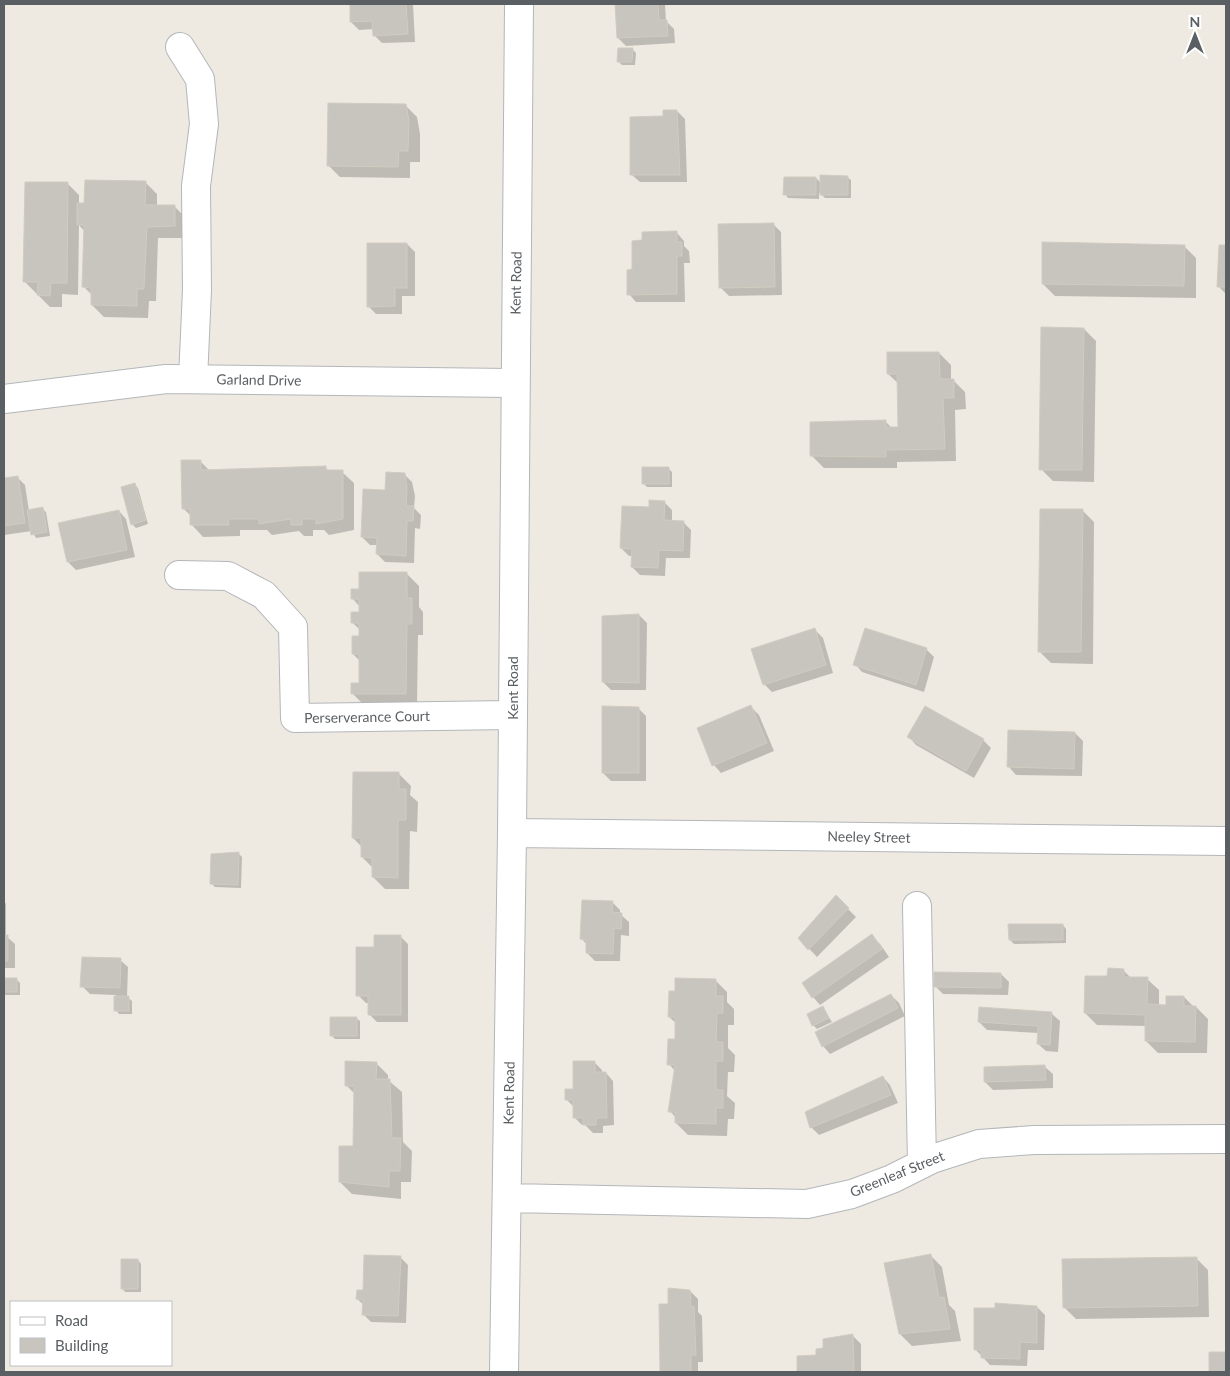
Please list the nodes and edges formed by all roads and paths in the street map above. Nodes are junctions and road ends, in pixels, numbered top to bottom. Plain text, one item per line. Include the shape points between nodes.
1 (519, 4) edge
2 (180, 47) dead end
3 (193, 379) junction
4 (515, 383) junction
5 (4, 399) edge
6 (179, 575) dead end
7 (513, 715) junction
8 (512, 833) junction
9 (1226, 841) edge
10 (917, 906) dead end
11 (1226, 1139) edge
12 (922, 1164) junction
13 (508, 1198) junction
14 (504, 1372) edge

1 - 4 street, Kent Road
2 - 3 street via 200,79 204,124 196,186 197,290
3 - 4 street, Garland Drive
3 - 5 street, Garland Drive via 166,379
4 - 7 street, Kent Road
6 - 7 street, Perserverance Court via 228,576 264,595 293,627 295,718
7 - 8 street, Kent Road
8 - 9 street, Neeley Street
8 - 13 street, Kent Road
10 - 12 street
11 - 12 street, Greenleaf Street via 1025,1140 979,1144
12 - 13 street, Greenleaf Street via 852,1194 807,1204
13 - 14 street, Kent Road

